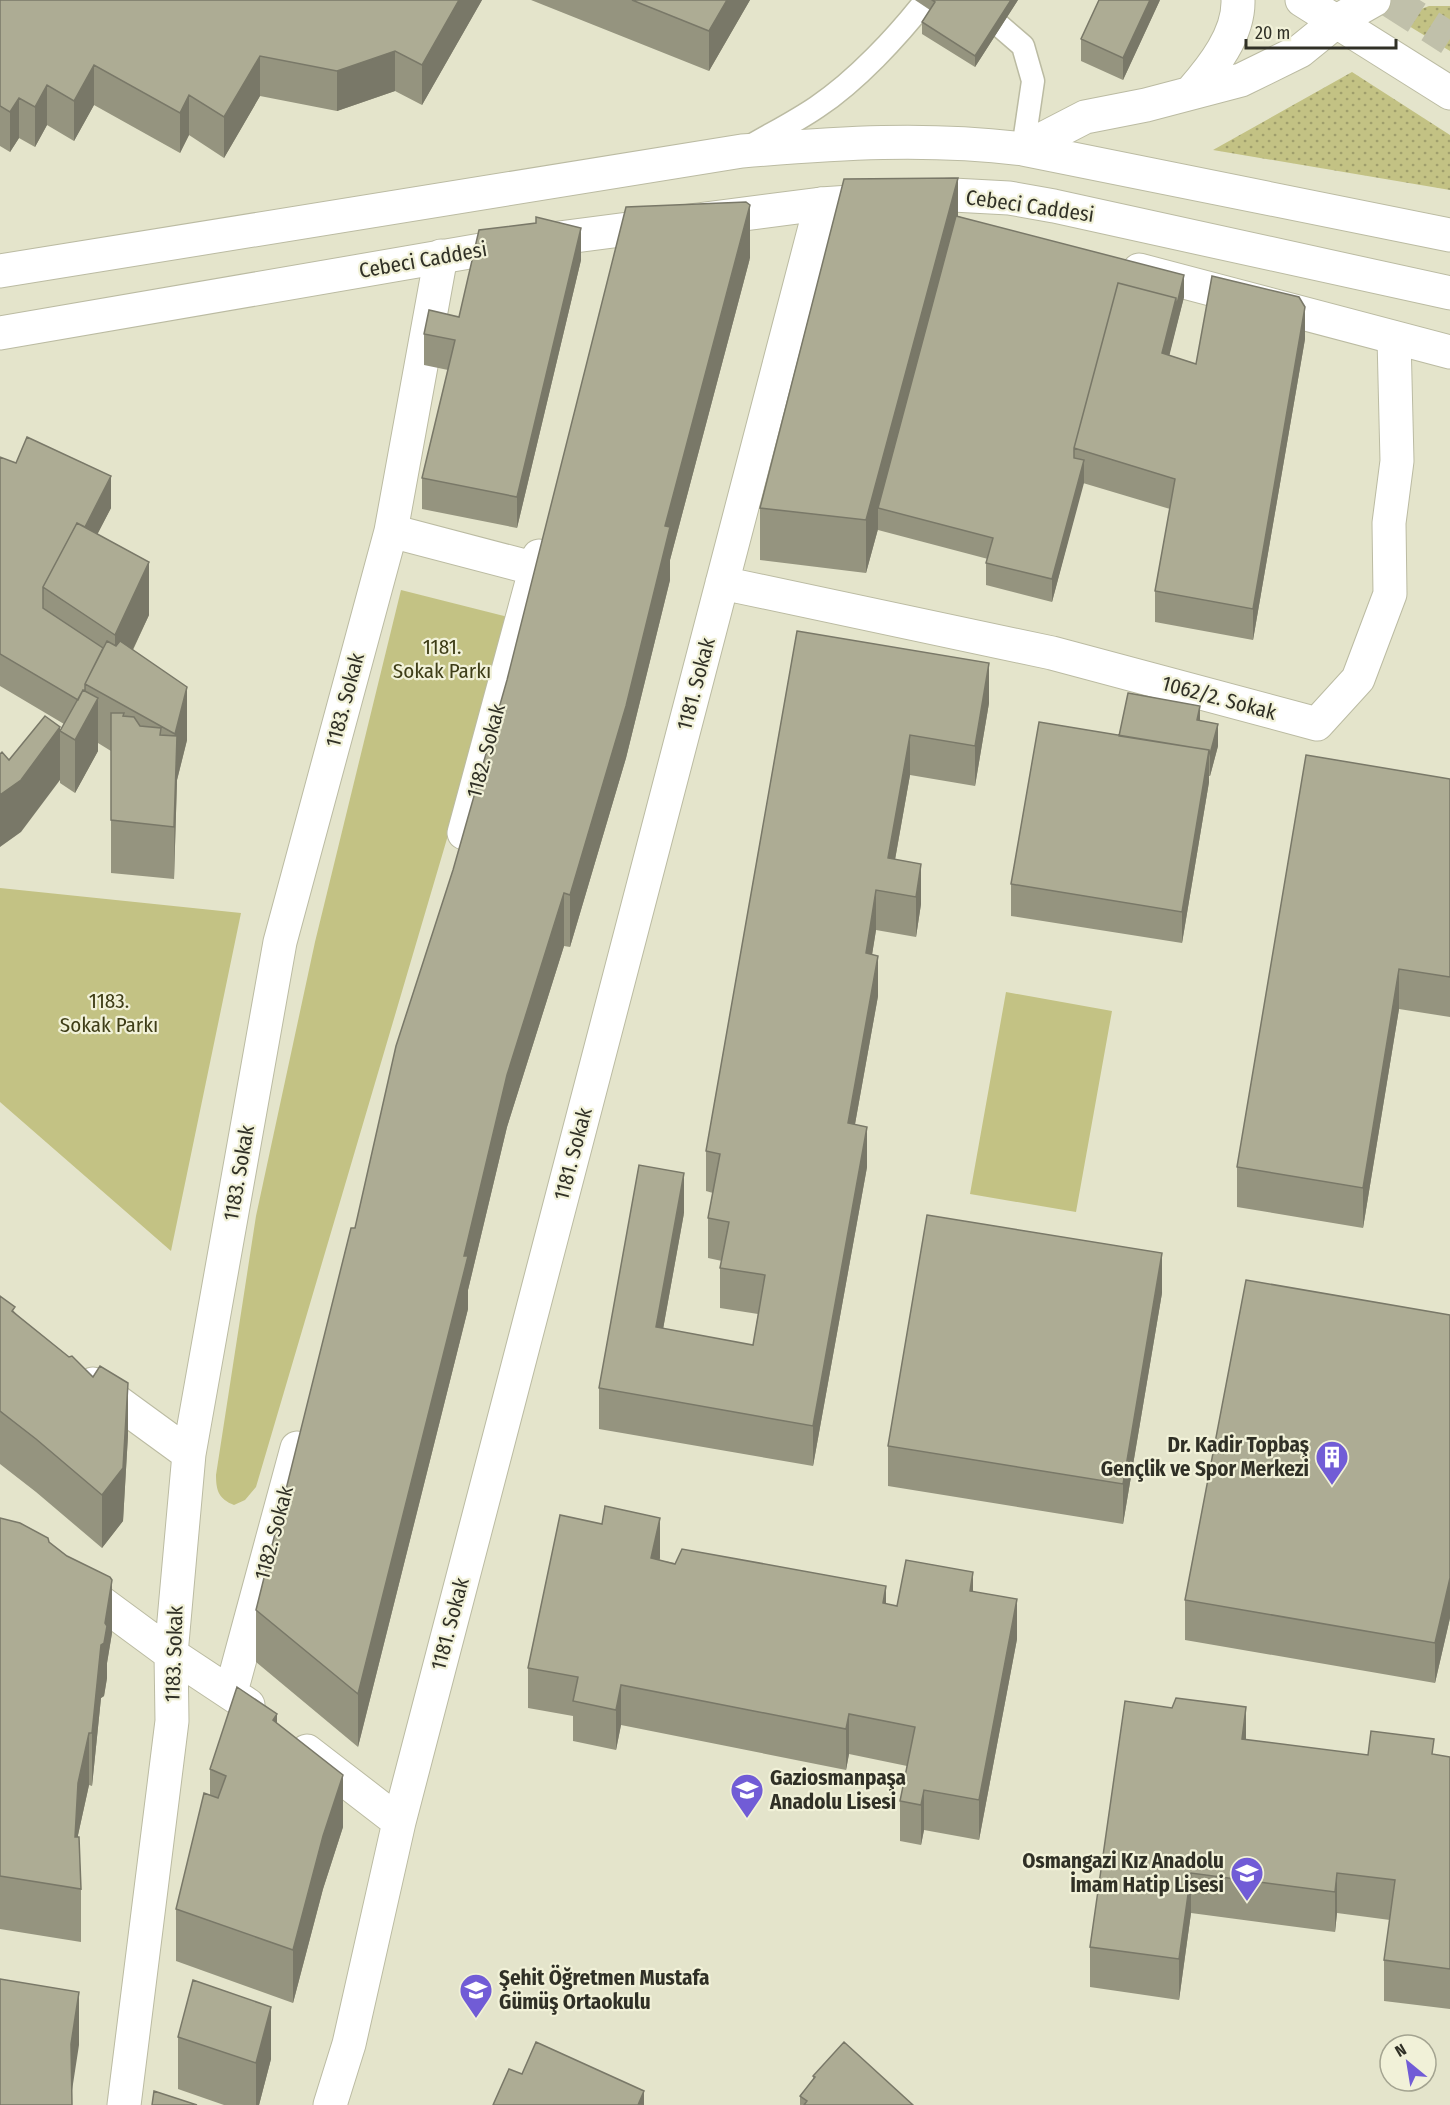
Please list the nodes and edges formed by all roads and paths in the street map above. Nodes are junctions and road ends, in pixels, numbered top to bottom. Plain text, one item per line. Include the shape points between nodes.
1 (926, 0) edge
2 (963, 0) edge
3 (1238, 0) edge
4 (1302, 0) edge
5 (1374, 0) edge
6 (1337, 21) junction
7 (1192, 91) junction
8 (1450, 93) edge
9 (1023, 149) junction
10 (742, 152) junction
11 (896, 198) junction
12 (821, 204) junction
13 (986, 226) edge
14 (629, 228) junction
15 (1450, 235) edge
16 (441, 256) junction
17 (620, 262) edge
18 (1110, 262) edge
19 (0, 271) edge
20 (1450, 293) edge
21 (0, 333) edge
22 (1394, 338) junction
23 (1450, 352) edge
24 (548, 524) edge
25 (391, 531) junction
26 (536, 569) junction
27 (722, 583) junction
28 (457, 858) edge
29 (66, 1365) edge
30 (306, 1414) edge
31 (189, 1454) junction
32 (48, 1563) edge
33 (171, 1654) junction
34 (231, 1692) junction
35 (399, 1822) junction
36 (124, 2105) edge
37 (330, 2105) edge

1 - 10 lane via 845,86
2 - 9 lane via 1023,46 1033,81
3 - 7 street via 1231,33 1211,69
4 - 6 street
5 - 6 street
6 - 7 street via 1300,51 1241,80
6 - 8 street
7 - 9 street via 1085,117
9 - 10 street via 972,142 860,141
9 - 15 street
10 - 19 street
11 - 12 street, Cebeci Caddesi
11 - 13 street
11 - 20 street, Cebeci Caddesi via 1009,198
12 - 14 street, Cebeci Caddesi
12 - 27 street, 1181. Sokak
14 - 16 street, Cebeci Caddesi
14 - 17 street
16 - 21 street, Cebeci Caddesi
16 - 25 street, 1183. Sokak
18 - 22 street
22 - 23 street
22 - 27 street, 1062/2. Sokak via 1397,461 1389,524 1390,594 1358,679 1317,724 1052,653
24 - 26 street, 1182. Sokak
25 - 26 street
25 - 31 street, 1183. Sokak via 280,942
26 - 28 street, 1182. Sokak
27 - 35 street, 1181. Sokak
29 - 31 street
30 - 34 street, 1182. Sokak
31 - 33 street, 1183. Sokak
32 - 33 street
33 - 34 street
33 - 36 street, 1183. Sokak via 172,1721
34 - 35 street
35 - 37 street, 1181. Sokak via 349,2044

